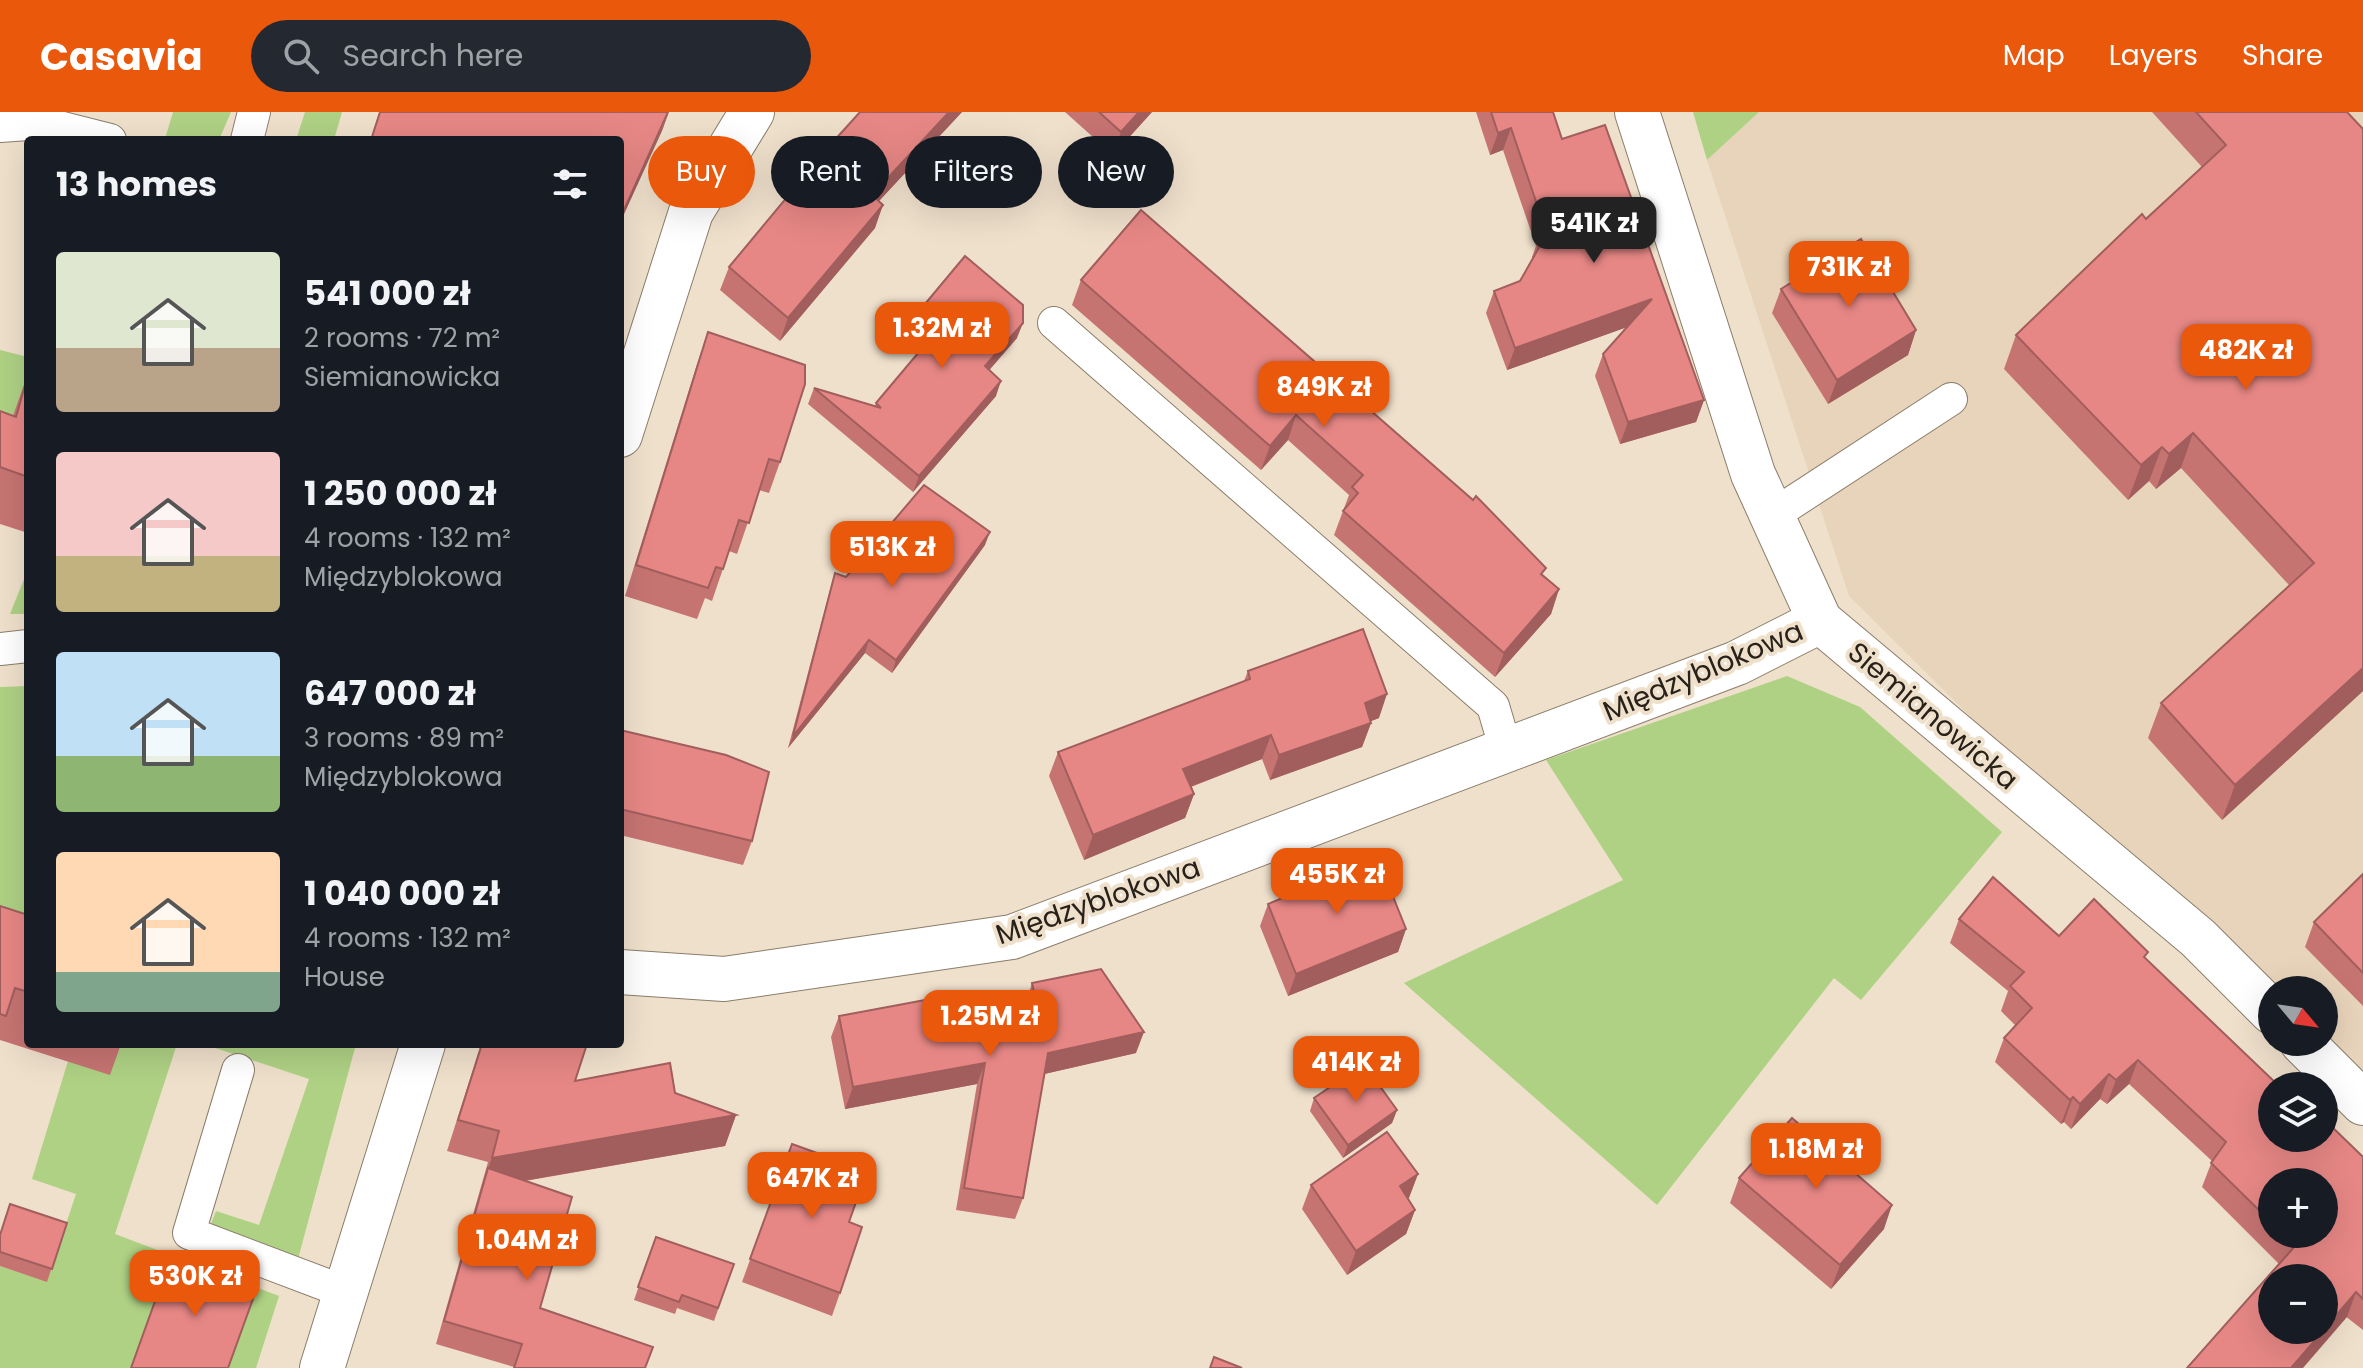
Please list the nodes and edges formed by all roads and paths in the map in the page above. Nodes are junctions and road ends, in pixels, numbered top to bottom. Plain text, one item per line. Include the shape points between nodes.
1 (254, 112) edge
2 (752, 112) edge
3 (1637, 112) edge
4 (0, 126) edge
5 (88, 136) edge
6 (248, 136) edge
7 (1054, 323) dead end
8 (1951, 399) dead end
9 (624, 422) edge
10 (1770, 517) junction
11 (1820, 621) junction
12 (24, 646) edge
13 (0, 649) edge
14 (1506, 750) junction
15 (624, 972) edge
16 (2258, 998) edge
17 (422, 1048) edge
18 (2316, 1056) edge
19 (238, 1070) dead end
20 (2363, 1103) edge
21 (345, 1292) junction
22 (322, 1368) edge

1 - 6 lane
2 - 9 street via 691,212
3 - 10 street, Siemianowicka
4 - 5 lane via 43,123
7 - 14 lane via 1493,706
8 - 10 lane
10 - 11 street, Siemianowicka
11 - 14 street, Międzyblokowa via 1737,663
11 - 16 street, Siemianowicka via 2198,938
12 - 13 lane
14 - 15 street, Międzyblokowa via 1012,937 724,979
17 - 21 street
18 - 20 street
19 - 21 lane via 189,1233
21 - 22 street

